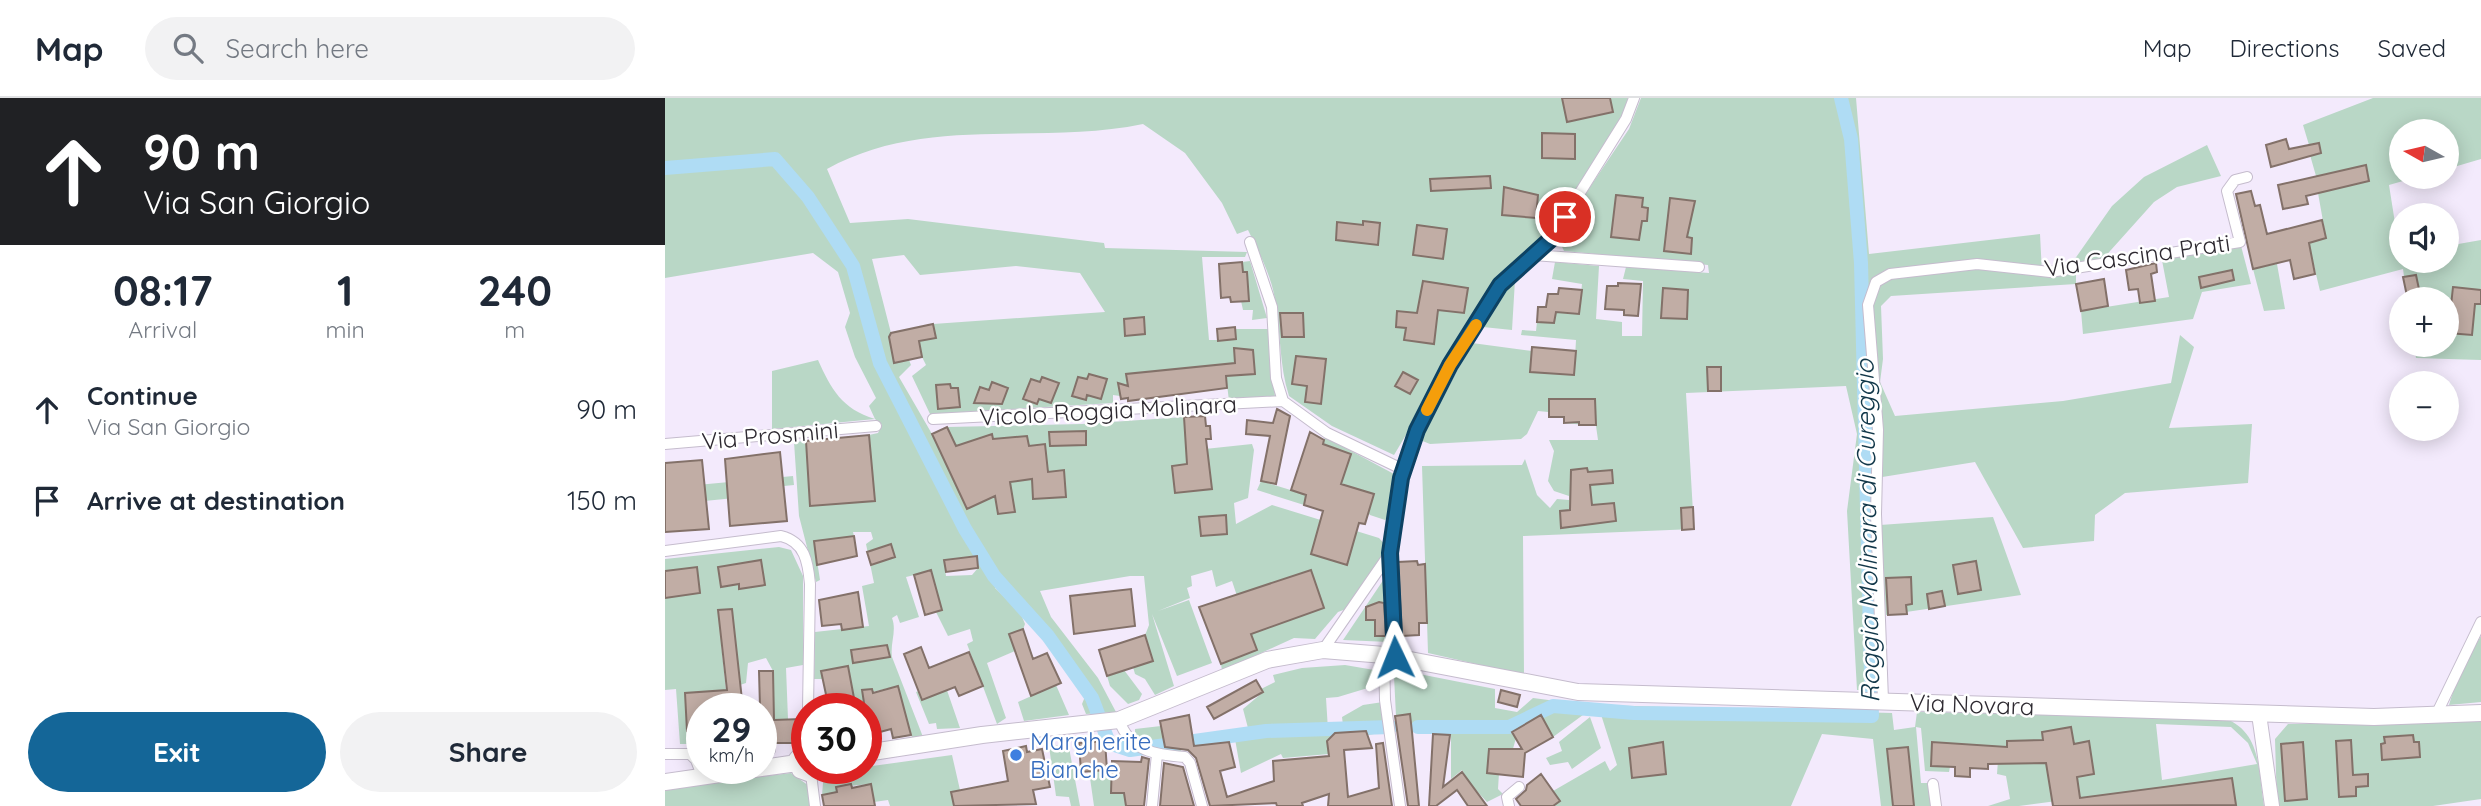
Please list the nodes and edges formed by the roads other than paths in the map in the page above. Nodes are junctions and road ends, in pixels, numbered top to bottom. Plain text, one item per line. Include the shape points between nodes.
1 (1635, 98) edge
2 (2247, 177) dead end
3 (1250, 242) dead end
4 (1532, 255) junction
5 (1699, 267) dead end
6 (1283, 401) junction
7 (933, 419) dead end
8 (876, 426) dead end
9 (665, 444) edge
10 (1404, 470) junction
11 (665, 551) edge
12 (1390, 553) junction
13 (2481, 622) edge
14 (1322, 650) junction
15 (1389, 656) junction
16 (808, 693) edge
17 (1875, 700) junction
18 (2259, 713) junction
19 (2481, 713) edge
20 (2436, 715) junction
21 (1108, 722) junction
22 (882, 751) edge
23 (1154, 753) junction
24 (665, 754) edge
25 (686, 754) edge
26 (686, 780) edge
27 (665, 782) edge
28 (1933, 783) dead end
29 (816, 784) edge
30 (1519, 787) dead end
31 (815, 806) edge
32 (1152, 806) edge
33 (1202, 806) edge
34 (1400, 806) edge
35 (1509, 806) edge
36 (1936, 806) edge
37 (2272, 806) edge

1 - 4 street via 1551,239
2 - 17 street, Via Cascina Prati via 2235,180 2227,191 2240,242 2050,272 1977,264 1890,274 1876,282 1868,304 1878,430
3 - 6 street via 1272,307 1276,378
4 - 5 street
4 - 10 street via 1500,285 1450,365 1417,430
6 - 7 street, Vicolo Roggia Molinara
6 - 10 street via 1327,433
8 - 9 street, Via Prosmini
10 - 12 street
11 - 16 street via 782,536 798,543 809,564
12 - 14 street
12 - 15 street
13 - 20 street
14 - 15 main road, Via Novara
14 - 21 main road, Via Novara via 1266,660
15 - 17 main road, Via Novara via 1578,692
15 - 34 street via 1389,727
17 - 18 main road, Via Novara
18 - 20 main road, Via Novara
18 - 37 street
19 - 20 main road, Via Novara
21 - 22 main road, Via Novara
21 - 23 street via 1137,746
23 - 32 street
23 - 33 street via 1185,757
24 - 25 street
26 - 27 main road
28 - 36 street
29 - 31 street
30 - 35 street via 1507,797

